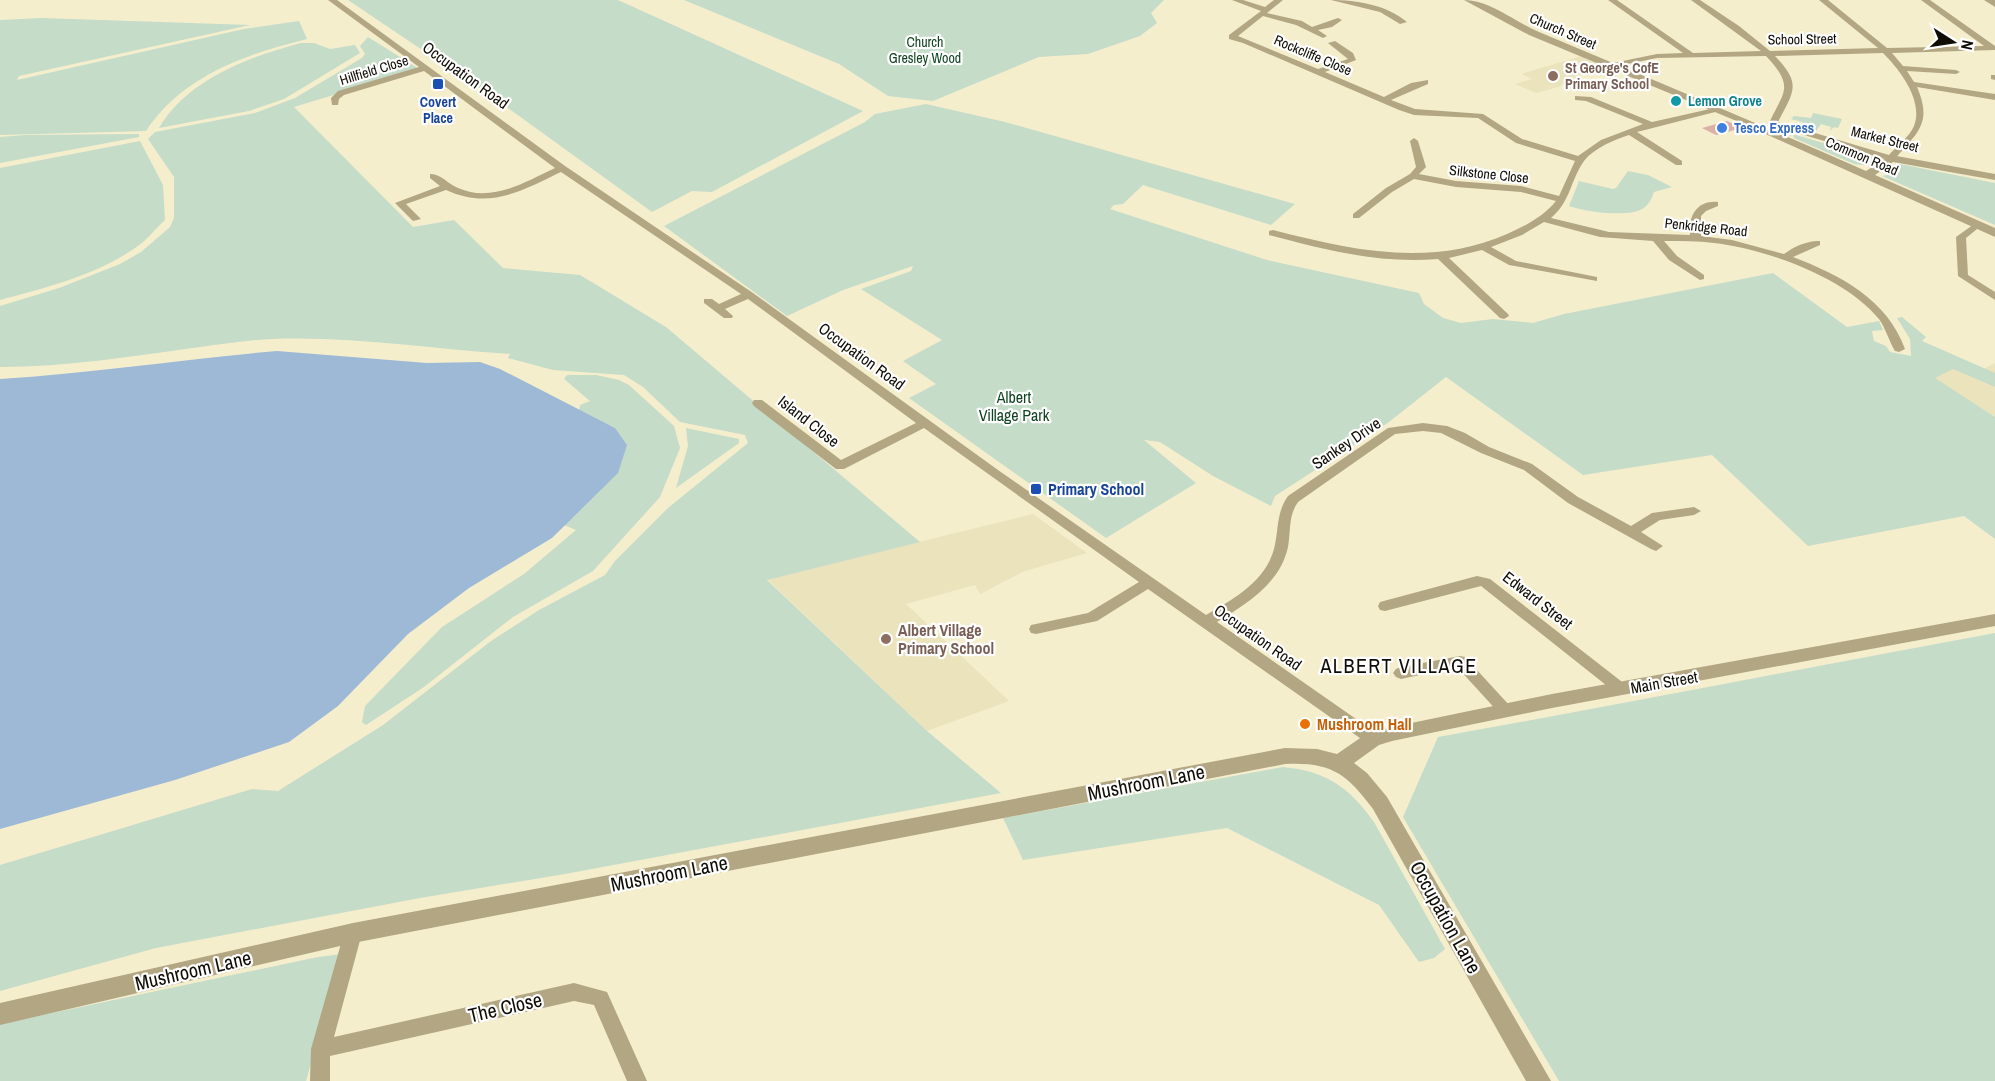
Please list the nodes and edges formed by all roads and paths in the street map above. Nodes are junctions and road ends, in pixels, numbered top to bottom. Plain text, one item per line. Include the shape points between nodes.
1 (332, 0) edge
2 (1236, 0) edge
3 (1279, 0) edge
4 (1335, 0) edge
5 (1469, 0) edge
6 (1612, 0) edge
7 (1695, 0) edge
8 (1823, 0) edge
9 (1925, 0) edge
10 (1989, 0) edge
11 (1995, 4) edge
12 (1264, 12) junction
13 (1338, 20) dead end
14 (1403, 21) dead end
15 (1311, 29) junction
16 (1323, 36) dead end
17 (1332, 43) dead end
18 (1993, 48) edge
19 (1886, 51) junction
20 (1769, 53) junction
21 (1691, 55) junction
22 (1611, 66) junction
23 (426, 68) junction
24 (1899, 68) junction
25 (1318, 72) junction
26 (1956, 72) dead end
27 (1425, 82) dead end
28 (1912, 84) junction
29 (1995, 97) edge
30 (1578, 98) dead end
31 (1384, 100) junction
32 (335, 103) dead end
33 (1716, 109) junction
34 (1616, 111) junction
35 (1596, 117) dead end
36 (1652, 125) junction
37 (1631, 132) junction
38 (1406, 148) dead end
39 (1891, 158) junction
40 (1579, 159) junction
41 (1679, 163) dead end
42 (562, 168) junction
43 (1868, 175) junction
44 (433, 176) dead end
45 (1413, 176) junction
46 (1995, 177) edge
47 (445, 187) junction
48 (1562, 200) junction
49 (1374, 202) junction
50 (1714, 204) dead end
51 (1387, 206) dead end
52 (1356, 216) dead end
53 (416, 219) dead end
54 (1544, 219) junction
55 (1977, 225) junction
56 (1995, 232) edge
57 (1273, 233) dead end
58 (1655, 237) junction
59 (1696, 239) junction
60 (1816, 243) dead end
61 (1484, 247) junction
62 (1441, 256) junction
63 (1786, 257) junction
64 (1700, 277) dead end
65 (1593, 279) dead end
66 (749, 295) junction
67 (1483, 297) junction
68 (1995, 297) edge
69 (1470, 300) dead end
70 (708, 301) dead end
71 (718, 308) junction
72 (728, 316) dead end
73 (1504, 316) dead end
74 (1899, 349) dead end
75 (758, 403) dead end
76 (925, 423) junction
77 (840, 466) junction
78 (850, 476) dead end
79 (1694, 511) dead end
80 (1631, 532) junction
81 (1656, 546) dead end
82 (1149, 582) junction
83 (1385, 606) dead end
84 (1995, 620) edge
85 (1206, 622) junction
86 (1036, 629) dead end
87 (1401, 673) dead end
88 (1621, 689) junction
89 (1505, 710) junction
90 (1373, 739) junction
91 (1341, 762) junction
92 (353, 933) junction
93 (0, 1014) edge
94 (321, 1049) junction
95 (320, 1081) edge
96 (637, 1081) edge
97 (1539, 1081) edge

1 - 23 street, Occupation Road
2 - 12 street
3 - 12 street
4 - 14 street via 1382,10
5 - 22 street, Church Street via 1532,33
6 - 21 street
7 - 20 street
8 - 19 street
9 - 18 street
10 - 11 street
12 - 15 street
12 - 25 street, Rockcliffe Close via 1232,37
13 - 15 street
15 - 16 street
17 - 25 street via 1352,60
18 - 19 street, School Street
19 - 20 street, School Street
19 - 24 street
20 - 21 street, School Street
20 - 39 street, Market Street via 1781,66 1789,87 1786,103 1773,123
21 - 22 street, School Street via 1647,57
22 - 33 street, Church Street
23 - 32 street, Hillfield Close via 341,93
23 - 42 street, Occupation Road
24 - 26 street
24 - 28 street
25 - 31 street, Rockcliffe Close
27 - 31 street
28 - 29 street
28 - 39 street via 1920,121 1916,131
30 - 34 street
31 - 40 street, Rockcliffe Close via 1414,112 1480,116 1519,141
33 - 36 street
33 - 43 street, Common Road
34 - 35 street
34 - 36 street
36 - 37 street
37 - 40 street
37 - 41 street
38 - 45 street via 1415,145 1421,167
39 - 43 street
39 - 46 street, Market Street
40 - 48 street
42 - 47 street via 494,198 468,196
42 - 66 street, Occupation Road
43 - 55 street, Common Road
44 - 47 street
45 - 48 street, Silkstone Close via 1521,189
45 - 49 street
47 - 53 street via 400,203
48 - 54 street
49 - 51 street
49 - 52 street
50 - 59 street via 1696,215
54 - 58 street, Penkridge Road via 1604,234
54 - 61 street
55 - 56 street, Common Road
55 - 68 street via 1961,237 1963,276
57 - 62 street via 1286,241 1359,255
58 - 59 street, Penkridge Road
58 - 64 street via 1673,258
59 - 63 street, Penkridge Road via 1732,243
60 - 63 street
61 - 62 street
61 - 65 street via 1513,263
62 - 67 street
63 - 74 street, Penkridge Road via 1823,273 1866,300 1894,330
66 - 71 street
66 - 76 street, Occupation Road
67 - 69 street
67 - 73 street
70 - 71 street
71 - 72 street
75 - 77 street, Island Close
76 - 77 street, Island Close
76 - 82 street, Occupation Road
77 - 78 street, Island Close
79 - 80 street via 1657,516
80 - 81 street, Sankey Drive
80 - 85 street, Sankey Drive via 1509,458 1443,429 1407,427 1392,431 1293,499 1285,509 1281,549 1272,573 1254,591
82 - 85 street, Occupation Road
82 - 86 street via 1092,617
83 - 88 street, Edward Street via 1485,582
84 - 88 street, Main Street
85 - 90 street, Occupation Road
87 - 89 street via 1460,662
88 - 89 street, Main Street
89 - 90 street, Main Street
90 - 91 street, Main Street
91 - 92 street, Mushroom Lane via 1316,756 1285,756
91 - 97 street, Occupation Lane via 1363,781 1388,815
92 - 93 street, Mushroom Lane
92 - 94 street
94 - 95 street
94 - 96 street, The Close via 574,992 600,998

